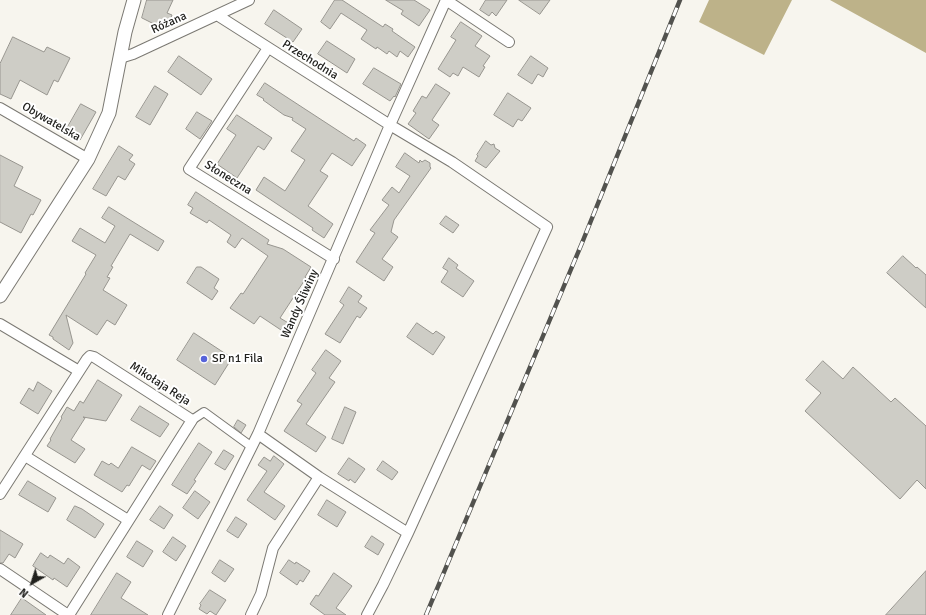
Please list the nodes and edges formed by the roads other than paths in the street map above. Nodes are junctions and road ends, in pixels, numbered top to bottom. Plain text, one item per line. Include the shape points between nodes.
1 (134, 0) edge
2 (249, 0) edge
3 (446, 0) edge
4 (218, 16) junction
5 (509, 42) dead end
6 (268, 48) junction
7 (120, 58) junction
8 (0, 108) edge
9 (390, 125) junction
10 (88, 159) junction
11 (334, 259) junction
12 (0, 296) edge
13 (0, 324) edge
14 (79, 371) junction
15 (192, 420) junction
16 (258, 434) junction
17 (252, 447) junction
18 (25, 456) junction
19 (319, 478) junction
20 (0, 494) edge
21 (128, 520) junction
22 (408, 533) junction
23 (0, 569) edge
24 (69, 615) edge
25 (168, 615) edge
26 (251, 615) edge
27 (366, 615) edge

1 - 7 street
2 - 4 street, Różana
3 - 5 street
3 - 9 street, Wandy Śliwiny
4 - 6 street, Przechodnia
4 - 7 street, Różana
6 - 9 street, Przechodnia
6 - 11 street, Słoneczna via 189,169
7 - 10 street via 109,113
8 - 10 street, Obywatelska
9 - 11 street, Wandy Śliwiny
9 - 22 street, Przechodnia via 452,162 547,227
10 - 12 street
11 - 16 street, Wandy Śliwiny
13 - 14 street
14 - 15 street, Mikołaja Reja via 90,356 94,357
14 - 18 street, Mikołaja Reja
15 - 17 street via 204,412
15 - 21 street, Mikołaja Reja
16 - 17 street, Wandy Śliwiny
16 - 19 street
17 - 25 street, Wandy Śliwiny
18 - 20 street, Mikołaja Reja
18 - 21 street
19 - 22 street
19 - 26 street via 273,548 261,594
21 - 24 street, Mikołaja Reja
22 - 27 street
23 - 24 street

